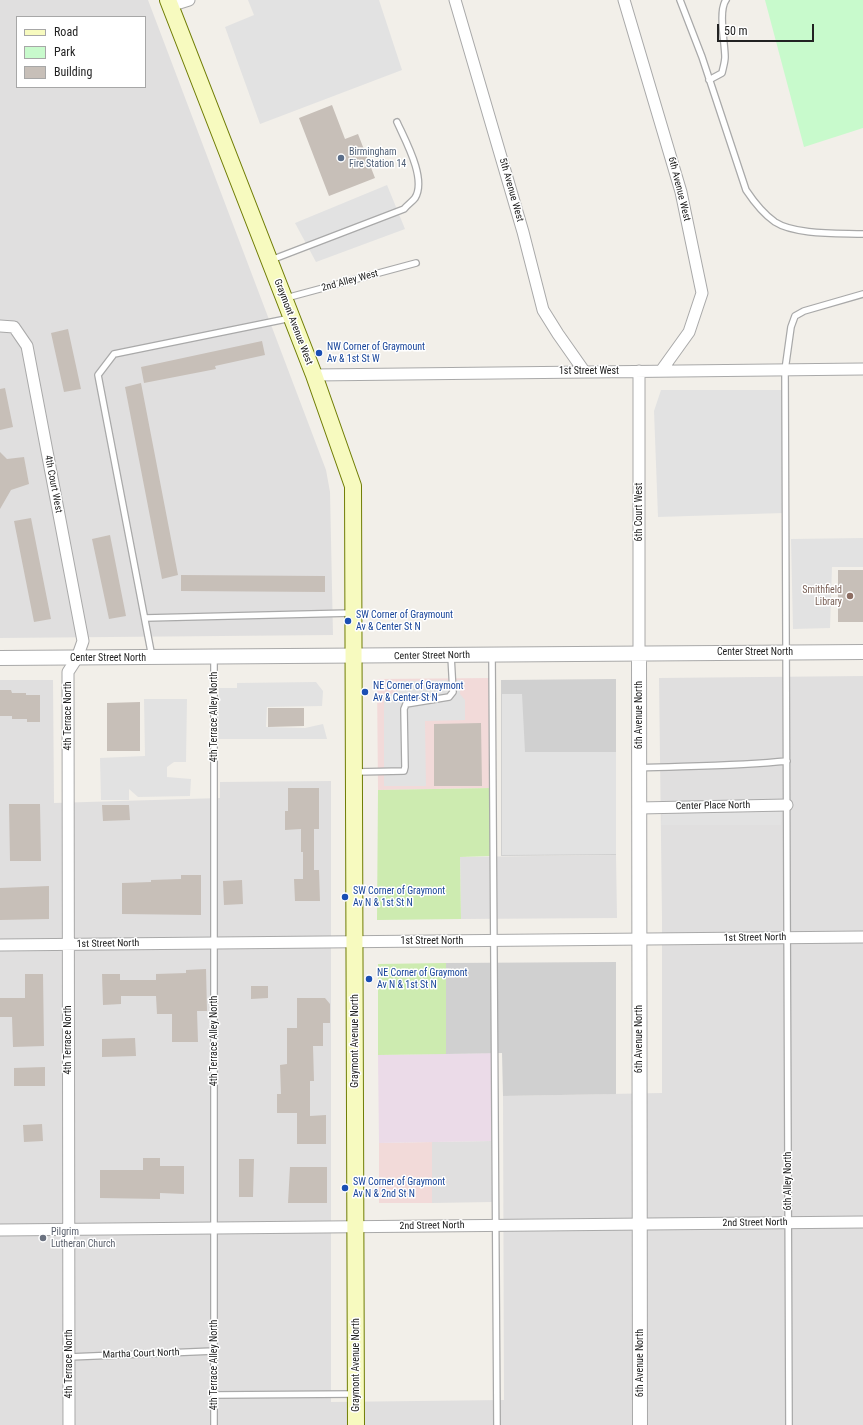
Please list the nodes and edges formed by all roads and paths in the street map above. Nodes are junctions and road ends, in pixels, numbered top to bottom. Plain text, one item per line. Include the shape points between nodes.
1 (189, 0) edge
2 (455, 0) edge
3 (624, 0) edge
4 (680, 0) edge
5 (726, 0) edge
6 (169, 3) edge
7 (709, 80) junction
8 (397, 122) dead end
9 (863, 234) edge
10 (269, 260) junction
11 (416, 263) dead end
12 (863, 294) edge
13 (284, 299) junction
14 (292, 318) junction
15 (0, 326) edge
16 (863, 369) edge
17 (786, 370) junction
18 (584, 371) junction
19 (639, 371) junction
20 (661, 371) junction
21 (314, 375) junction
22 (354, 613) junction
23 (144, 618) junction
24 (786, 652) junction
25 (863, 652) edge
26 (640, 653) junction
27 (451, 655) junction
28 (492, 655) junction
29 (354, 656) junction
30 (152, 657) junction
31 (214, 657) junction
32 (0, 658) edge
33 (77, 658) junction
34 (787, 761) junction
35 (639, 768) junction
36 (354, 772) junction
37 (787, 805) junction
38 (639, 808) junction
39 (863, 937) edge
40 (788, 938) junction
41 (640, 939) junction
42 (493, 940) junction
43 (355, 942) junction
44 (214, 943) junction
45 (68, 944) junction
46 (0, 945) edge
47 (788, 1222) junction
48 (863, 1222) edge
49 (640, 1224) junction
50 (496, 1225) junction
51 (355, 1226) junction
52 (214, 1228) junction
53 (68, 1229) junction
54 (0, 1230) edge
55 (214, 1351) junction
56 (69, 1357) junction
57 (214, 1394) junction
58 (356, 1394) junction
59 (69, 1425) edge
60 (214, 1425) edge
61 (356, 1425) edge
62 (497, 1425) edge
63 (640, 1425) edge
64 (789, 1425) edge

1 - 6 street
2 - 18 street, 5th Avenue West via 524,232 543,310
3 - 20 street, 6th Avenue West via 681,192 702,293 689,332
4 - 7 lane
5 - 7 lane via 723,4 722,23 725,59 722,73
6 - 10 main road, Graymont Avenue West
7 - 9 lane via 746,190 759,208 776,222 795,230
8 - 10 lane via 418,174 416,197 404,209
10 - 13 main road, Graymont Avenue West
11 - 13 lane, 2nd Alley West
12 - 17 lane, 6th Alley North via 795,316 791,327
13 - 14 main road, Graymont Avenue West
14 - 21 main road, Graymont Avenue West
14 - 23 lane via 114,354 98,375
15 - 33 street, 4th Court West via 14,327 27,346 83,641
16 - 17 street, 1st Street West
17 - 20 street, 1st Street West
17 - 24 lane, 6th Alley North
18 - 19 street, 1st Street West
18 - 21 street, 1st Street West
19 - 20 street, 1st Street West
19 - 26 street, 6th Court West
21 - 22 main road, Graymont Avenue West via 354,486
22 - 23 lane
22 - 29 main road, Graymont Avenue West
23 - 30 lane
24 - 25 street, Center Street North
24 - 26 street, Center Street North
24 - 34 lane, 6th Alley North
26 - 28 street, Center Street North
26 - 35 street, 6th Avenue North
27 - 28 street, Center Street North
27 - 29 street, Center Street North
27 - 36 lane via 453,692 449,697 406,704 404,771
28 - 42 lane
29 - 31 street, Center Street North
29 - 36 main road, Graymont Avenue North
30 - 31 street, Center Street North
30 - 33 street, Center Street North
31 - 44 lane, 4th Terrace Alley North
32 - 33 street, Center Street North
33 - 45 street, 4th Terrace North via 68,672
34 - 35 lane via 748,765
34 - 37 lane, 6th Alley North
35 - 38 street, 6th Avenue North
36 - 43 main road, Graymont Avenue North
37 - 38 street, Center Place North
37 - 40 lane, 6th Alley North
38 - 41 street, 6th Avenue North
39 - 40 street, 1st Street North
40 - 41 street, 1st Street North
40 - 47 lane, 6th Alley North
41 - 42 street, 1st Street North
41 - 49 street, 6th Avenue North
42 - 43 street, 1st Street North
42 - 50 lane
43 - 44 street, 1st Street North
43 - 51 main road, Graymont Avenue North
44 - 45 street, 1st Street North
44 - 52 lane, 4th Terrace Alley North
45 - 46 street, 1st Street North
45 - 53 street, 4th Terrace North
47 - 48 street, 2nd Street North
47 - 49 street, 2nd Street North
47 - 64 lane, 6th Alley North
49 - 50 street, 2nd Street North
49 - 63 street, 6th Avenue North
50 - 51 street, 2nd Street North
50 - 62 lane
51 - 52 street, 2nd Street North
51 - 58 main road, Graymont Avenue North
52 - 53 street, 2nd Street North
52 - 55 lane, 4th Terrace Alley North
53 - 54 street, 2nd Street North
53 - 56 street, 4th Terrace North
55 - 56 lane, Martha Court North
55 - 57 lane, 4th Terrace Alley North
56 - 59 street, 4th Terrace North
57 - 58 lane
57 - 60 lane, 4th Terrace Alley North
58 - 61 main road, Graymont Avenue North

